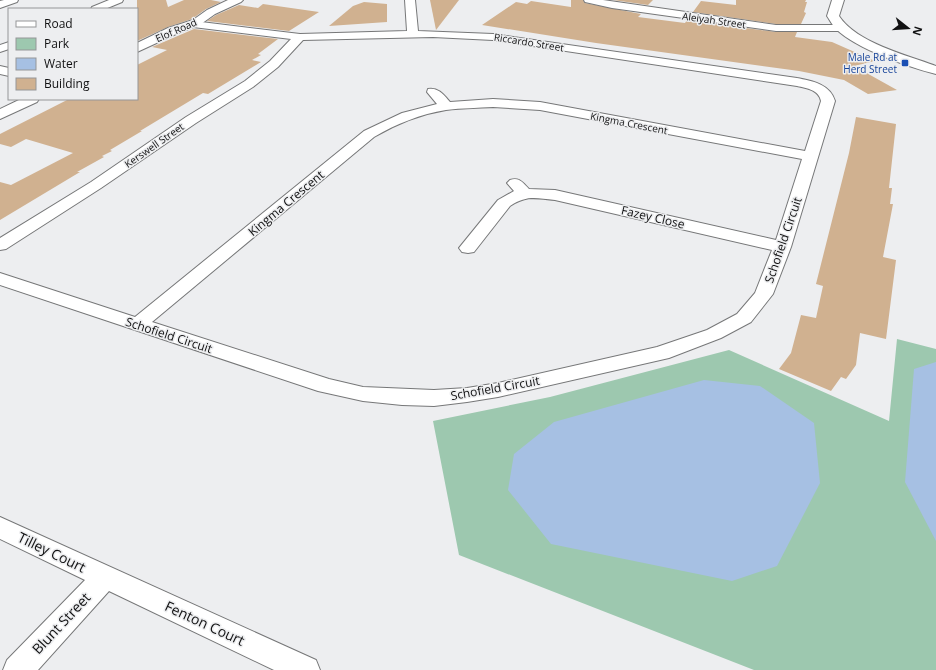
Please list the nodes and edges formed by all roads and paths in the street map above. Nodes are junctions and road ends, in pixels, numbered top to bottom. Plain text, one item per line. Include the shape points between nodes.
1 (13, 0) edge
2 (118, 0) edge
3 (236, 0) edge
4 (410, 0) edge
5 (589, 0) edge
6 (838, 0) edge
7 (678, 4) dead end
8 (0, 5) edge
9 (98, 8) edge
10 (670, 14) junction
11 (197, 22) junction
12 (840, 28) junction
13 (413, 34) junction
14 (300, 37) junction
15 (138, 48) edge
16 (936, 70) edge
17 (816, 88) joint
18 (433, 92) dead end
19 (30, 100) edge
20 (447, 106) junction
21 (0, 114) edge
22 (810, 156) junction
23 (0, 245) edge
24 (782, 247) junction
25 (468, 248) dead end
26 (0, 279) edge
27 (138, 324) junction
28 (0, 527) edge
29 (105, 577) junction
30 (18, 670) edge
31 (305, 670) edge

1 - 8 street
2 - 9 street
3 - 11 street, Elof Road
4 - 13 street
5 - 10 street, Aleiyah Street
6 - 12 street via 833,16
7 - 10 street
10 - 12 street, Aleiyah Street via 776,28
11 - 14 street, Riccardo Street
11 - 15 street, Elof Road
12 - 16 street via 866,43
13 - 14 street, Riccardo Street
13 - 17 street, Riccardo Street via 500,38 797,82
14 - 23 street, Kerswell Street via 274,64 249,84
17 - 22 street, Schofield Circuit via 826,94 828,101
18 - 20 street
19 - 21 street
20 - 22 street, Kingma Crescent via 493,103 540,106
20 - 27 street, Kingma Crescent via 406,116 369,134
22 - 24 street, Schofield Circuit
24 - 25 street, Fazey Close via 519,188
24 - 27 street, Schofield Circuit via 764,294 744,318 714,334 662,353 468,395 434,398 363,394 326,386
26 - 27 street, Schofield Circuit
28 - 29 street, Tilley Court
29 - 30 street, Blunt Street
29 - 31 street, Fenton Court

